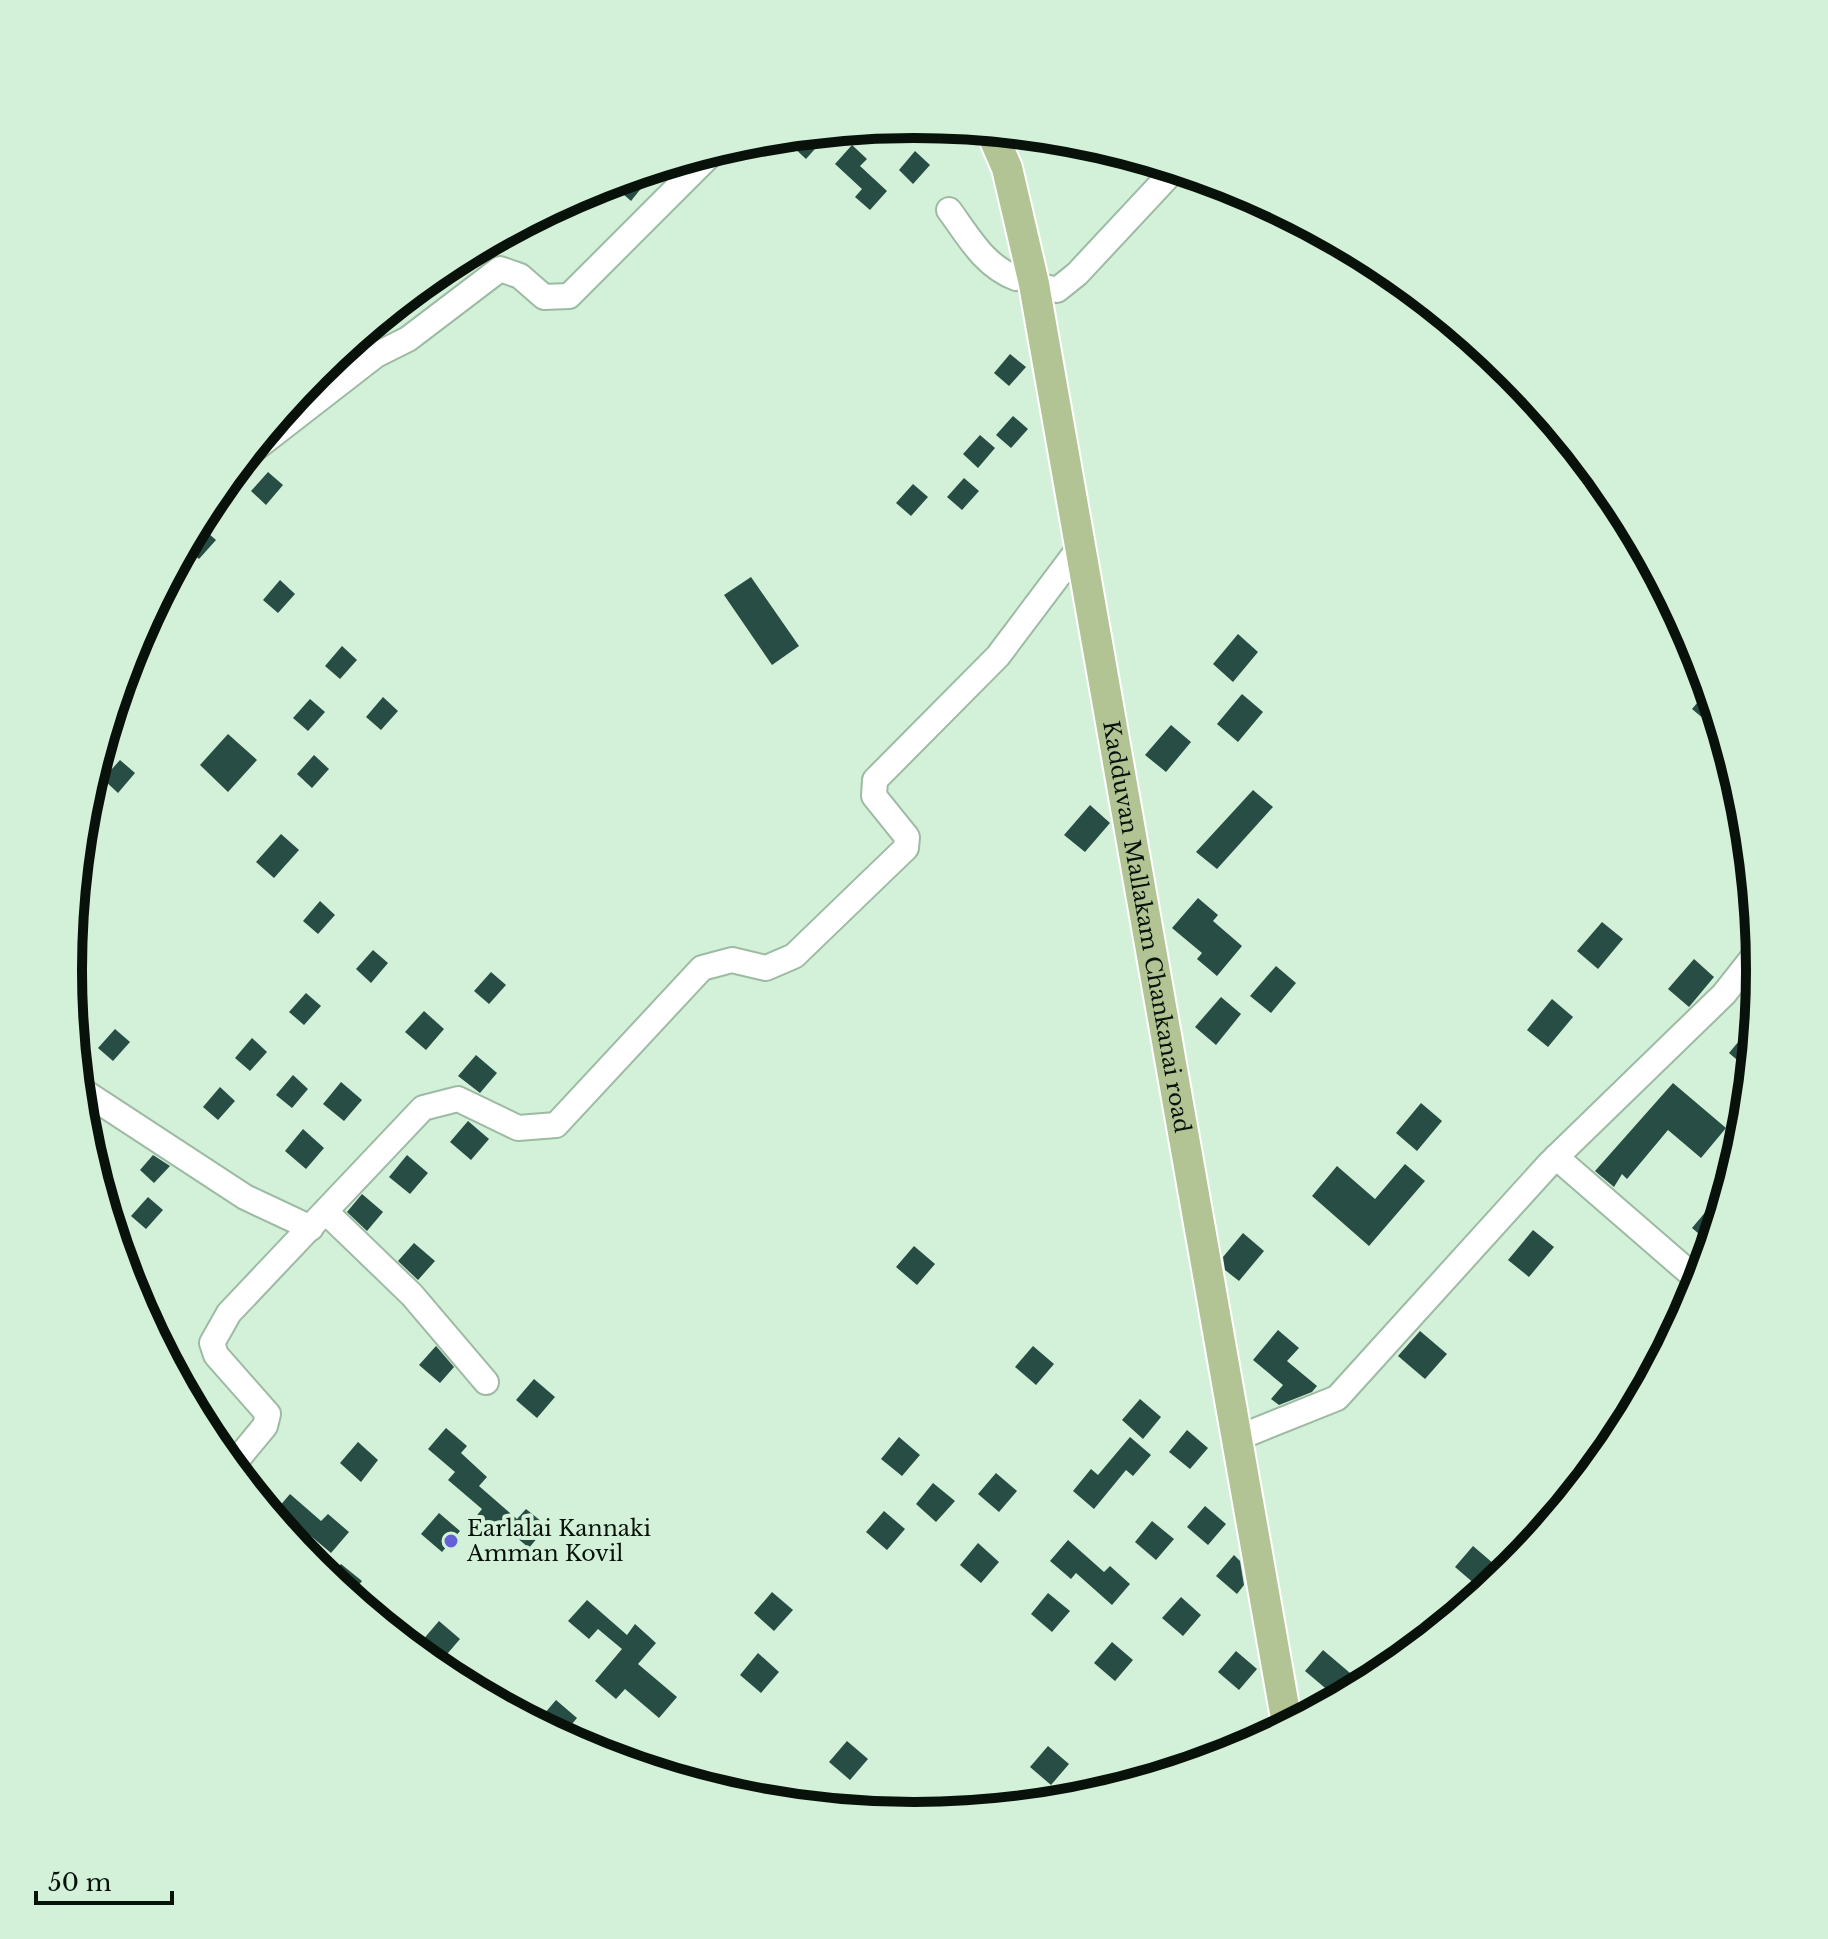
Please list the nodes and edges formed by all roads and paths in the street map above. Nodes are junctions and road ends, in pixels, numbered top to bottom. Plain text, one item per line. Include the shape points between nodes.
1 (996, 142) edge
2 (699, 166) edge
3 (1167, 178) edge
4 (949, 210) dead end
5 (1032, 275) junction
6 (283, 427) edge
7 (1080, 547) junction
8 (1746, 966) edge
9 (92, 1097) edge
10 (1556, 1157) junction
11 (318, 1220) junction
12 (1689, 1272) edge
13 (486, 1382) dead end
14 (1235, 1439) junction
15 (240, 1457) edge
16 (1285, 1714) edge

1 - 5 main road, Kadduvan Mallakam Chankanai road via 1007,168
2 - 6 street via 569,296 544,297 520,276 500,269
3 - 5 street via 1057,290
4 - 5 street via 1000,272 1016,278
5 - 7 main road, Kadduvan Mallakam Chankanai road
7 - 11 street via 998,656 875,780 874,796 907,837 906,848 794,956 766,968 732,960 702,968 556,1125 518,1128 458,1099 423,1108
7 - 14 main road, Kadduvan Mallakam Chankanai road
8 - 10 street via 1724,994
9 - 11 street via 245,1197
10 - 12 street
10 - 14 street via 1337,1398
11 - 13 street via 412,1295
11 - 15 street via 229,1313 212,1343 216,1355 268,1414 265,1426
14 - 16 main road, Kadduvan Mallakam Chankanai road

